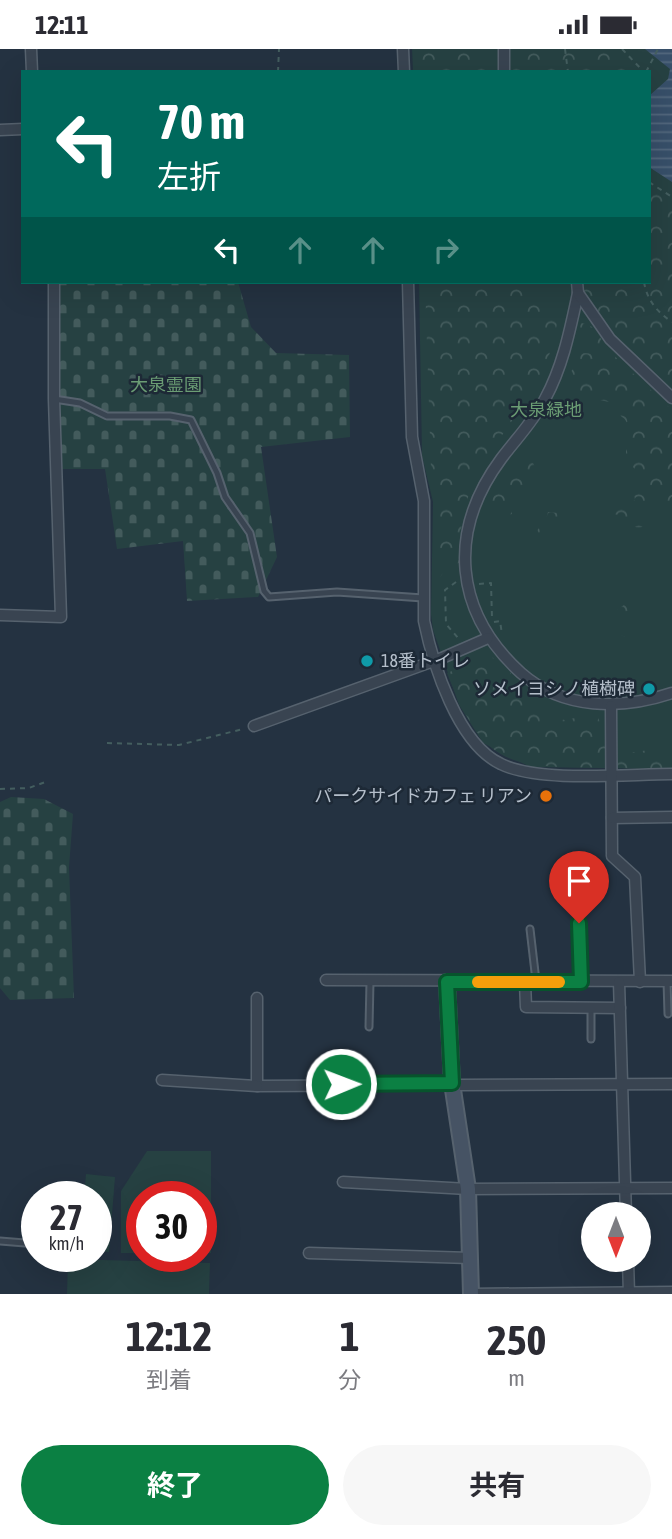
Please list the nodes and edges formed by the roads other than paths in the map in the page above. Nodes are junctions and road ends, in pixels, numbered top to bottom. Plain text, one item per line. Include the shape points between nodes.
1 (31, 49) edge
2 (403, 49) edge
3 (504, 49) edge
4 (32, 70) edge
5 (404, 70) edge
6 (504, 70) edge
7 (21, 129) edge
8 (0, 130) edge
9 (54, 284) edge
10 (408, 284) edge
11 (577, 287) edge
12 (54, 398) junction
13 (672, 398) edge
14 (423, 598) junction
15 (0, 615) edge
16 (488, 638) junction
17 (436, 660) junction
18 (672, 693) edge
19 (611, 706) junction
20 (254, 726) road end
21 (612, 774) junction
22 (672, 774) edge
23 (672, 817) edge
24 (612, 818) junction
25 (579, 923) dead end
26 (530, 929) dead end
27 (326, 980) dead end
28 (669, 981) edge
29 (370, 982) junction
30 (447, 982) junction
31 (531, 982) junction
32 (581, 982) junction
33 (620, 982) junction
34 (640, 982) junction
35 (257, 998) dead end
36 (590, 1007) junction
37 (620, 1008) junction
38 (668, 1014) dead end
39 (369, 1027) dead end
40 (590, 1039) dead end
41 (162, 1080) dead end
42 (452, 1083) junction
43 (672, 1084) edge
44 (622, 1085) junction
45 (257, 1086) junction
46 (343, 1182) dead end
47 (625, 1188) junction
48 (672, 1188) edge
49 (468, 1189) junction
50 (626, 1202) edge
51 (0, 1241) edge
52 (21, 1243) edge
53 (309, 1253) dead end
54 (470, 1258) junction
55 (628, 1272) edge
56 (672, 1292) edge
57 (629, 1293) edge
58 (471, 1294) edge

1 - 4 street
2 - 5 street
3 - 6 street
7 - 8 street
9 - 12 street
10 - 14 street via 412,437 424,501
11 - 13 street via 610,339
11 - 16 street via 562,363 527,430 501,459 480,494 468,526 468,582 472,604
12 - 14 lane via 80,403 107,416 191,420 225,497 250,533 269,597 337,593
12 - 15 street via 61,617
14 - 17 street via 424,621
16 - 17 street
16 - 19 street via 526,677 547,689 571,700
17 - 20 street
17 - 21 street via 460,722 476,745 501,765 537,774
18 - 19 street
19 - 21 street
21 - 22 street
21 - 24 street
23 - 24 street
24 - 34 street via 612,856 635,877
25 - 32 lane
26 - 31 lane
27 - 29 street
28 - 34 street
28 - 38 lane
29 - 30 street
29 - 39 lane
30 - 31 street
30 - 42 street
31 - 32 street
31 - 36 street via 526,1007
32 - 33 street
33 - 34 street
33 - 37 street
35 - 45 street
36 - 37 street
36 - 40 lane
37 - 44 street
41 - 45 street
42 - 44 street
42 - 45 street
42 - 49 street
43 - 44 street
44 - 47 street
46 - 49 street
47 - 48 street
47 - 49 street
47 - 50 street
49 - 54 street
51 - 52 lane
53 - 54 street
54 - 58 street
55 - 57 street
56 - 57 street
57 - 58 street

